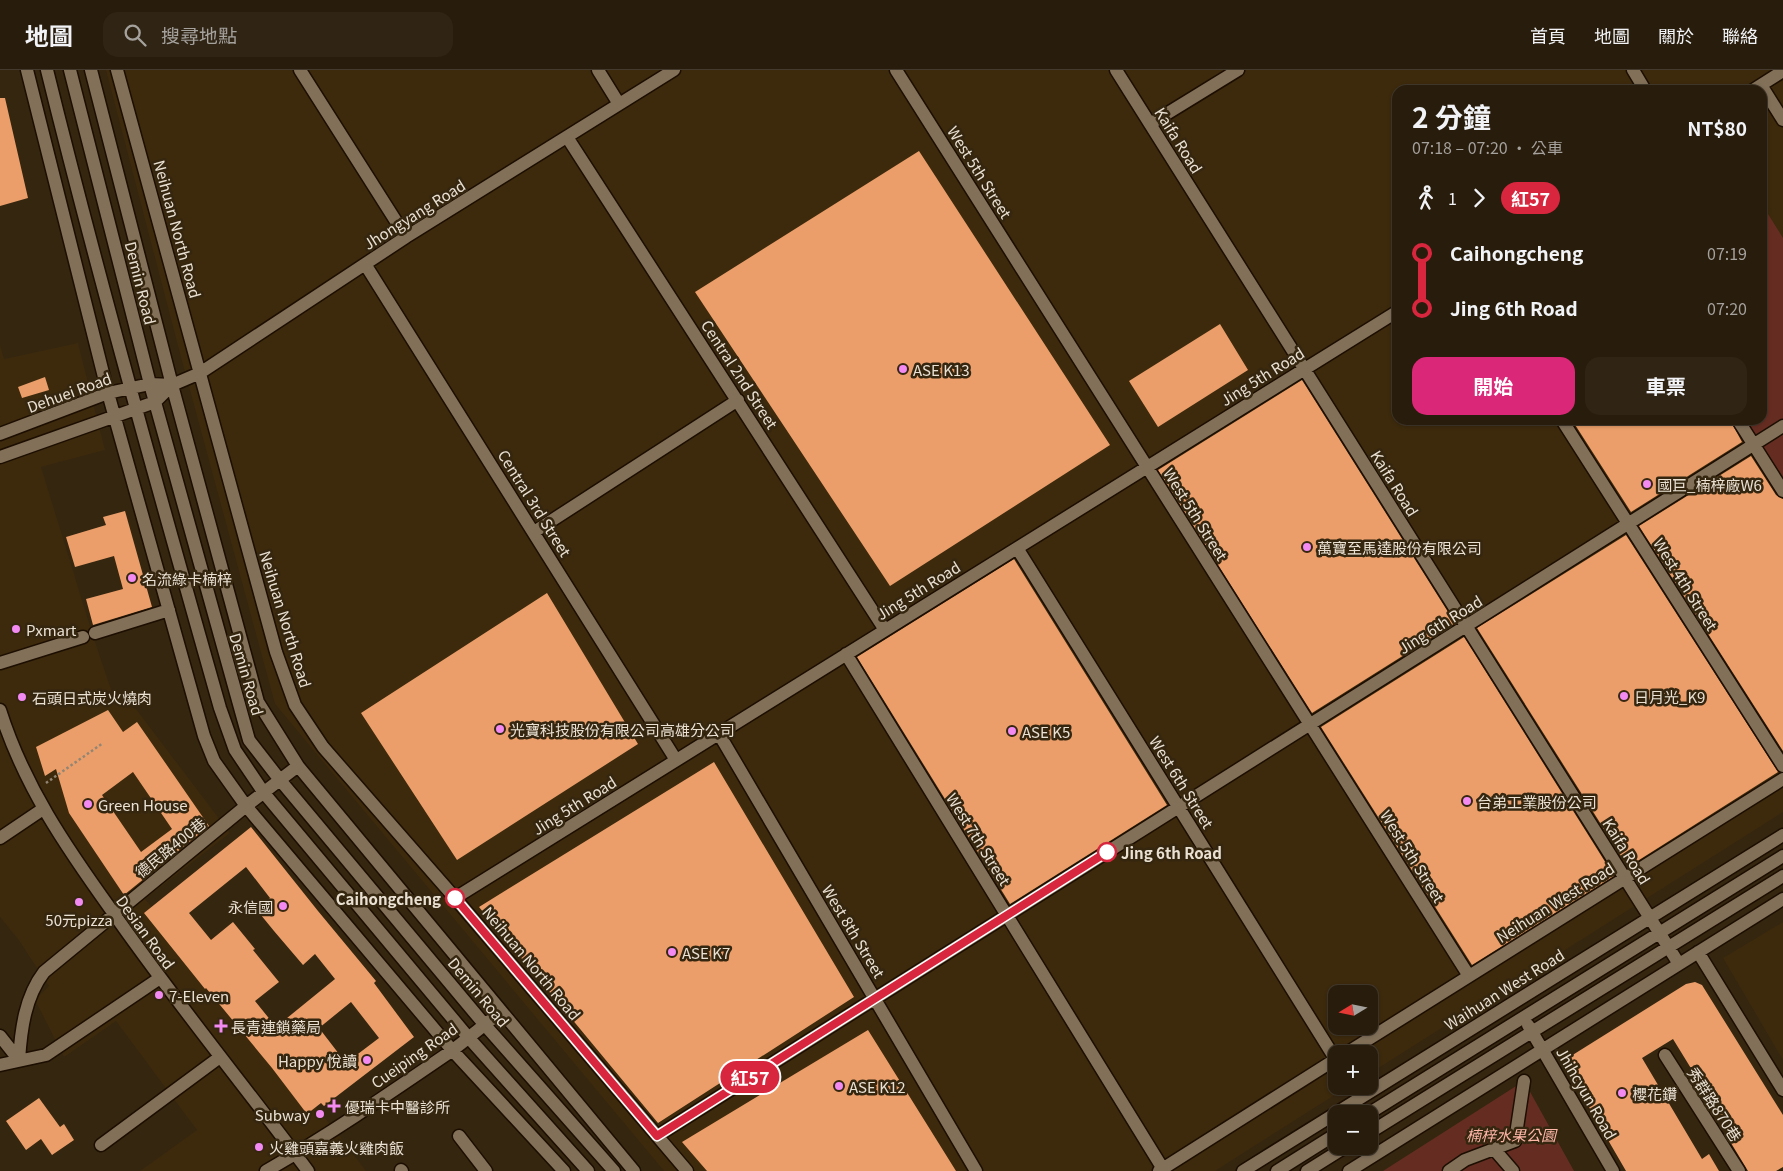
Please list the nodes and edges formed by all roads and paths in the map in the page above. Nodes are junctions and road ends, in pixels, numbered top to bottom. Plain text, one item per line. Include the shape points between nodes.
1 (27, 70) edge
2 (47, 70) edge
3 (70, 70) edge
4 (91, 70) edge
5 (118, 70) edge
6 (300, 70) edge
7 (598, 70) edge
8 (674, 70) edge
9 (896, 70) edge
10 (1116, 70) edge
11 (1238, 70) edge
12 (1633, 70) edge
13 (1783, 71) edge
14 (1642, 85) edge
15 (1760, 85) edge
16 (1767, 100) edge
17 (619, 104) junction
18 (1783, 120) edge
19 (1150, 124) junction
20 (567, 137) junction
21 (406, 237) junction
22 (365, 264) junction
23 (1392, 315) edge
24 (1304, 369) junction
25 (200, 372) junction
26 (150, 384) junction
27 (172, 386) junction
28 (130, 388) junction
29 (108, 393) junction
30 (738, 400) junction
31 (154, 402) junction
32 (135, 409) junction
33 (114, 416) junction
34 (1565, 425) edge
35 (1741, 425) edge
36 (1783, 426) edge
37 (0, 434) edge
38 (1754, 445) junction
39 (0, 457) edge
40 (1147, 467) junction
41 (1783, 492) edge
42 (1628, 524) junction
43 (534, 532) junction
44 (1017, 548) junction
45 (169, 610) junction
46 (1466, 626) junction
47 (886, 630) junction
48 (96, 633) dead end
49 (83, 637) dead end
50 (846, 654) junction
51 (0, 663) edge
52 (0, 710) edge
53 (1310, 724) junction
54 (718, 734) junction
55 (103, 744) dead end
56 (676, 760) junction
57 (298, 766) junction
58 (1783, 766) edge
59 (1783, 779) edge
60 (280, 780) junction
61 (34, 791) junction
62 (264, 793) junction
63 (246, 806) junction
64 (1178, 807) junction
65 (43, 809) junction
66 (1783, 835) edge
67 (0, 838) edge
68 (1783, 856) edge
69 (1783, 876) edge
70 (1624, 878) junction
71 (455, 898) junction
72 (1783, 899) edge
73 (114, 914) junction
74 (1007, 915) junction
75 (1650, 918) junction
76 (1660, 933) junction
77 (1668, 948) junction
78 (1698, 952) junction
79 (1679, 964) junction
80 (1469, 976) junction
81 (160, 978) junction
82 (875, 999) junction
83 (1514, 1001) junction
84 (502, 1012) junction
85 (1523, 1017) junction
86 (484, 1024) junction
87 (1532, 1031) junction
88 (0, 1036) edge
89 (468, 1037) junction
90 (1359, 1045) edge
91 (1328, 1046) edge
92 (1543, 1049) junction
93 (452, 1050) junction
94 (1665, 1055) dead end
95 (220, 1057) junction
96 (19, 1060) junction
97 (1328, 1064) edge
98 (0, 1065) edge
99 (1524, 1081) dead end
100 (1783, 1090) edge
101 (1378, 1108) edge
102 (1378, 1126) edge
103 (459, 1136) dead end
104 (657, 1136) junction
105 (1328, 1139) edge
106 (101, 1145) dead end
107 (1494, 1150) junction
108 (296, 1154) junction
109 (1333, 1155) edge
110 (623, 1158) junction
111 (611, 1170) edge
112 (1161, 1170) edge
113 (1509, 1170) edge
114 (266, 1171) edge
115 (308, 1171) edge
116 (486, 1171) edge
117 (564, 1171) edge
118 (588, 1171) edge
119 (634, 1171) edge
120 (687, 1171) edge
121 (976, 1171) edge
122 (1243, 1171) edge
123 (1277, 1171) edge
124 (1307, 1171) edge
125 (1349, 1171) edge
126 (1449, 1171) edge
127 (1613, 1171) edge
128 (1738, 1171) edge

1 - 29 street
2 - 28 street
3 - 26 street, Demin Road
4 - 27 street, Demin Road
5 - 25 street, Neihuan North Road
6 - 21 street
7 - 17 street
8 - 17 street, Jhongyang Road
9 - 40 street, West 5th Street
10 - 19 street, Kaifa Road
11 - 19 street
12 - 14 street
13 - 15 street
16 - 18 street
17 - 20 street, Jhongyang Road
19 - 24 street, Kaifa Road
20 - 21 street, Jhongyang Road
20 - 30 street, Central 2nd Street
21 - 22 street, Jhongyang Road
22 - 25 street, Jhongyang Road
22 - 43 street, Central 3rd Street
23 - 24 street, Jing 5th Road
24 - 40 street, Jing 5th Road
24 - 46 street, Kaifa Road
25 - 27 street, Jhongyang Road
25 - 71 street, Neihuan North Road via 276,652 295,705 323,748
26 - 27 street, Dehuei Road
26 - 28 street, Dehuei Road
26 - 31 street, Demin Road
27 - 31 street, Jhongyang Road
27 - 57 street, Demin Road via 258,702
28 - 29 street, Dehuei Road
28 - 32 street
29 - 33 street
29 - 37 street, Dehuei Road
30 - 43 street
30 - 47 street, Central 2nd Street
31 - 32 street
31 - 60 street, Demin Road via 249,740
32 - 33 street
32 - 62 street via 220,708 235,750
33 - 39 street
33 - 45 street
34 - 42 street, West 4th Street
35 - 38 street
36 - 38 street, Jing 6th Road
38 - 41 street
38 - 42 street, Jing 6th Road
40 - 44 street, Jing 5th Road
40 - 53 street, West 5th Street
42 - 46 street, Jing 6th Road
42 - 58 street, West 4th Street
43 - 56 street, Central 3rd Street
44 - 47 street, Jing 5th Road
44 - 64 street, West 6th Street
45 - 48 street
45 - 63 street via 204,736 214,761
46 - 53 street, Jing 6th Road
46 - 70 street, Kaifa Road
47 - 50 street, Jing 5th Road
49 - 51 street
50 - 54 street, Jing 5th Road
50 - 74 street, West 7th Street
52 - 61 street, Desian Road via 8,736
53 - 64 street, Jing 6th Road
53 - 80 street, West 5th Street
54 - 56 street, Jing 5th Road
54 - 82 street, West 8th Street
55 - 61 path
56 - 71 street, Jing 5th Road
57 - 60 street, 德民路400巷
57 - 84 street, Demin Road
59 - 70 street, Neihuan West Road
60 - 62 street, 德民路400巷
60 - 86 street, Demin Road
61 - 65 street, Desian Road
62 - 63 street, 德民路400巷
62 - 89 street
63 - 73 street, 德民路400巷
63 - 93 street
64 - 74 street, Jing 6th Road
64 - 91 street, West 6th Street
65 - 67 street
65 - 73 street, Desian Road
66 - 75 street, Waihuan West Road
68 - 76 street
69 - 77 street
70 - 75 street, Kaifa Road
70 - 80 street, Neihuan West Road
71 - 104 street, Neihuan North Road
72 - 78 street
73 - 81 street, Desian Road
73 - 96 street, 德民路400巷 via 35,983 20,1031
74 - 82 street, Jing 6th Road
74 - 112 street, West 7th Street
75 - 76 street, Kaifa Road
75 - 83 street, Waihuan West Road
76 - 77 street, Kaifa Road
76 - 85 street
77 - 79 street, Kaifa Road
77 - 87 street
78 - 79 street
78 - 100 street
79 - 92 street
80 - 90 street, Neihuan West Road
81 - 95 street, Desian Road
81 - 96 street via 46,1055
82 - 104 street, Jing 6th Road
82 - 121 street, West 8th Street
83 - 85 street
83 - 122 street, Waihuan West Road
84 - 86 street, Cueiping Road
84 - 110 street, Demin Road
85 - 87 street, Jhihcyun Road
85 - 101 street
86 - 89 street, Cueiping Road
86 - 111 street, Demin Road
87 - 92 street, Jhihcyun Road
87 - 102 street
88 - 96 street
89 - 93 street, Cueiping Road
89 - 118 street
92 - 125 street
92 - 127 street, Jhihcyun Road
93 - 108 street, Cueiping Road
93 - 117 street
94 - 128 street, 秀群路870巷
95 - 106 street
95 - 108 street, Desian Road
96 - 98 street
97 - 112 street
99 - 107 street via 1515,1141
103 - 116 street
104 - 120 street, Neihuan North Road
105 - 123 street
107 - 113 street
107 - 126 street via 1465,1160
108 - 114 street, Cueiping Road
108 - 115 street, Desian Road
109 - 124 street
110 - 111 street
110 - 119 street, Demin Road

